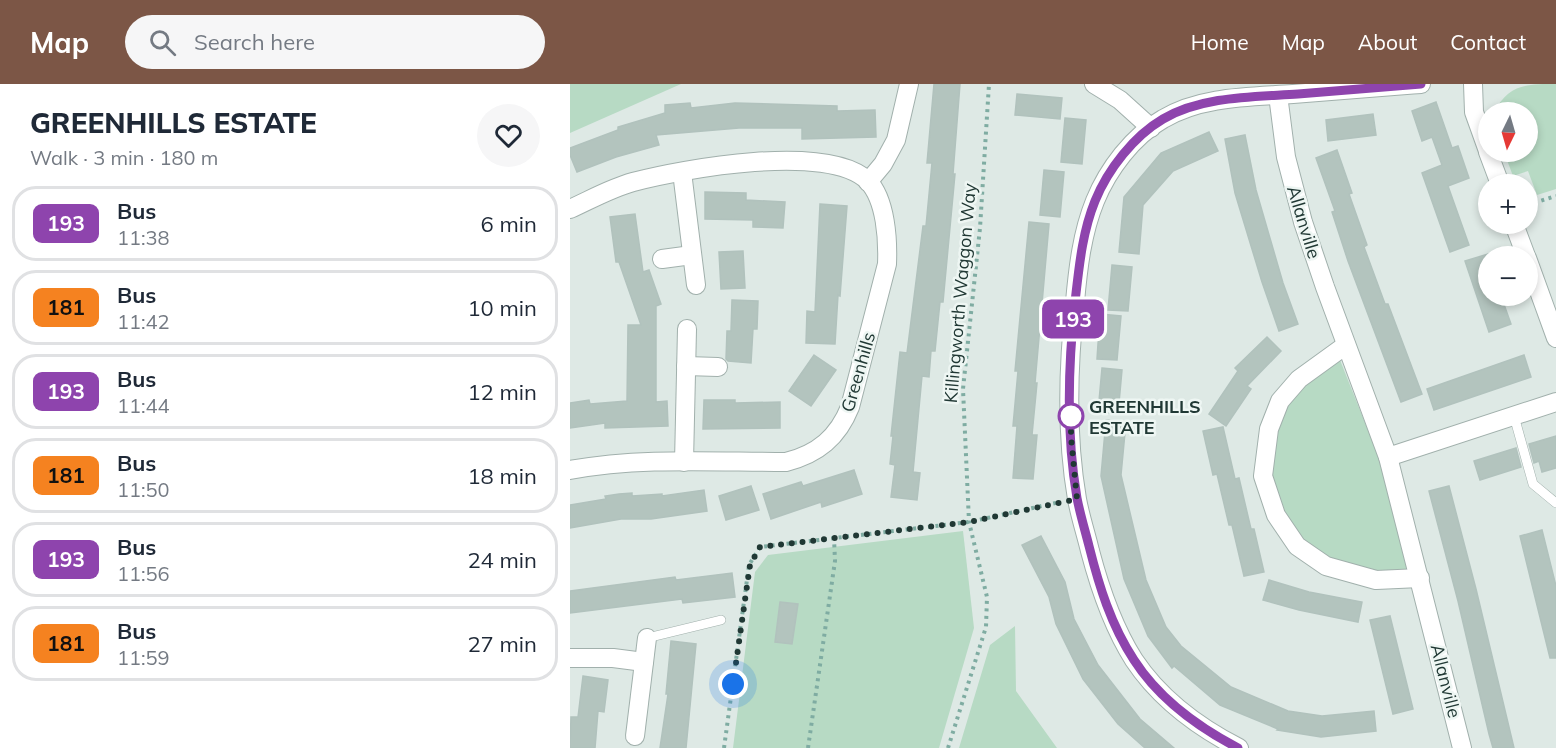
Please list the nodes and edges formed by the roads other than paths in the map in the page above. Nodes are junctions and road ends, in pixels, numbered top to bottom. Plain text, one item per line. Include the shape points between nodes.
1 (909, 84) edge
2 (1094, 84) edge
3 (1421, 84) edge
4 (1473, 84) edge
5 (1278, 95) junction
6 (1478, 123) edge
7 (1151, 128) junction
8 (682, 172) junction
9 (868, 182) junction
10 (570, 209) edge
11 (692, 255) junction
12 (662, 259) dead end
13 (1538, 282) edge
14 (696, 285) dead end
15 (687, 329) dead end
16 (1556, 338) edge
17 (1346, 345) junction
18 (686, 366) junction
19 (718, 367) dead end
20 (1556, 402) edge
21 (1514, 416) junction
22 (1388, 457) junction
23 (684, 462) junction
24 (570, 470) edge
25 (1556, 503) edge
26 (1420, 578) junction
27 (721, 620) dead end
28 (647, 638) joint
29 (570, 658) edge
30 (644, 662) junction
31 (635, 736) dead end
32 (1239, 748) edge
33 (1462, 748) edge

1 - 9 street via 896,140
2 - 7 street via 1120,100
3 - 5 street
4 - 6 street
5 - 7 street via 1221,100 1185,109
5 - 17 street, Allanville via 1286,157 1303,222
7 - 32 street via 1121,156 1107,177 1083,242 1070,373 1077,499 1099,587 1133,659 1160,693 1194,722
8 - 9 street via 743,163 807,160 848,169
8 - 10 street via 631,183
8 - 11 street
9 - 23 street, Greenhills via 886,224 887,264 844,421 830,440 802,458 786,462
11 - 12 street
11 - 14 street
13 - 16 street
15 - 18 street
17 - 22 street, Allanville
17 - 26 street via 1299,379 1280,401 1269,429 1263,476 1276,515 1297,546 1326,566 1376,580
18 - 19 street
18 - 23 street
20 - 21 street
21 - 22 street
21 - 25 lane via 1533,484
22 - 26 street, Allanville
23 - 24 street, Greenhills via 617,463
26 - 33 street, Allanville
27 - 28 lane
28 - 30 street
29 - 30 street
30 - 31 street

